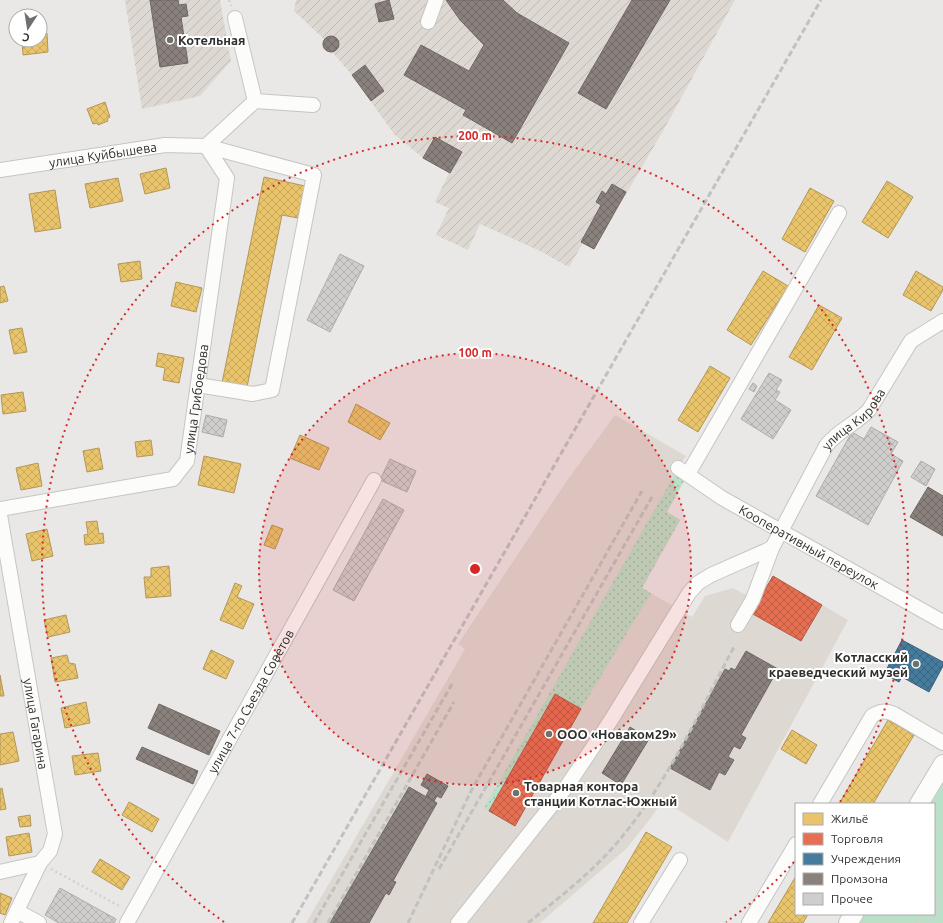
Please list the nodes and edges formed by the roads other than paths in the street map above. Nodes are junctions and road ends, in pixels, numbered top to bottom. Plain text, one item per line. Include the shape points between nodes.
1 (436, 0) edge
2 (235, 18) dead end
3 (428, 22) dead end
4 (255, 101) junction
5 (313, 105) dead end
6 (206, 146) junction
7 (0, 170) edge
8 (839, 213) dead end
9 (943, 321) edge
10 (198, 385) junction
11 (374, 480) dead end
12 (0, 510) edge
13 (0, 515) edge
14 (781, 531) junction
15 (772, 548) junction
16 (943, 622) edge
17 (738, 625) dead end
18 (943, 743) edge
19 (943, 764) edge
20 (821, 803) edge
21 (920, 803) edge
22 (795, 846) edge
23 (680, 860) dead end
24 (40, 863) junction
25 (0, 872) edge
26 (14, 917) edge
27 (643, 922) edge
28 (39, 923) edge
29 (126, 923) edge
30 (458, 923) edge
31 (749, 923) edge

1 - 3 street
2 - 4 street
4 - 5 street
4 - 6 street
6 - 7 street, улица Куйбышева via 165,145
6 - 10 street, улица Грибоедова via 228,178
6 - 10 street, улица Куйбышева via 314,175 272,390 253,394
8 - 14 street, Кооперативный переулок via 683,471 722,498
9 - 14 street, улица Кирова via 911,341 869,410 833,437 826,446
10 - 12 street, улица Грибоедова via 187,461 173,479
11 - 29 street, улица 7-го Съезда Советов
13 - 24 street, улица Гагарина via 55,834 50,851
14 - 15 street, улица Кирова
14 - 16 street, Кооперативный переулок
15 - 17 street, улица Кирова via 753,599
15 - 30 street via 711,575 698,583 689,593 567,786
18 - 20 street via 894,714 879,712 872,716
19 - 21 main road
22 - 31 street
23 - 27 street
24 - 25 street
24 - 26 street, улица Гагарина
26 - 28 street

